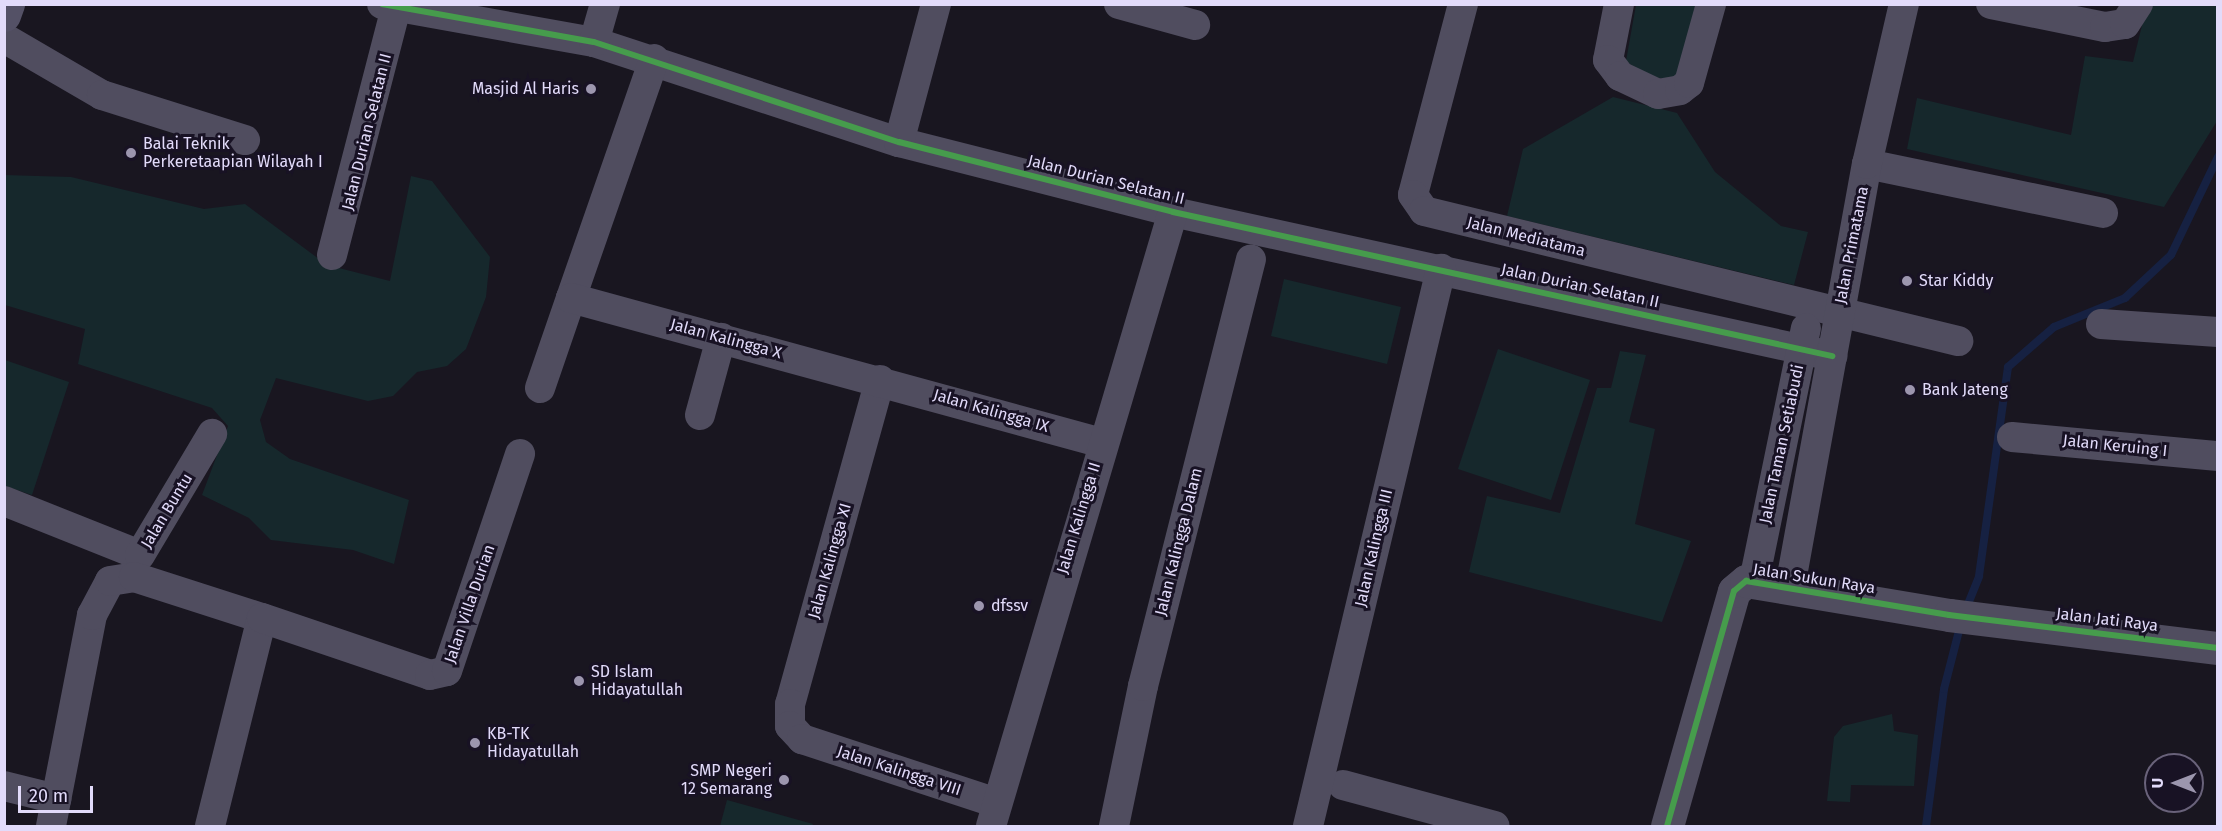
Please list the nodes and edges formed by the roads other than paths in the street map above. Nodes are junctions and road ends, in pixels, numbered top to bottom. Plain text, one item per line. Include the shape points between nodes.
1 (8, 4) edge
2 (605, 4) edge
3 (936, 4) edge
4 (1119, 4) edge
5 (1462, 4) edge
6 (1619, 4) edge
7 (1711, 4) edge
8 (1904, 4) edge
9 (1991, 4) edge
10 (2138, 4) edge
11 (389, 6) edge
12 (4, 15) edge
13 (1195, 25) dead end
14 (4, 38) edge
15 (594, 42) junction
16 (654, 59) junction
17 (245, 140) dead end
18 (899, 142) junction
19 (1867, 164) junction
20 (1173, 212) junction
21 (2103, 213) dead end
22 (332, 255) dead end
23 (1251, 260) dead end
24 (1441, 270) junction
25 (572, 297) junction
26 (1810, 307) junction
27 (1839, 314) junction
28 (2101, 324) dead end
29 (2217, 332) edge
30 (721, 338) junction
31 (1958, 341) dead end
32 (1802, 348) junction
33 (1832, 356) junction
34 (880, 380) junction
35 (540, 388) dead end
36 (700, 415) dead end
37 (212, 434) dead end
38 (2013, 437) dead end
39 (1102, 443) junction
40 (520, 453) dead end
41 (2217, 456) edge
42 (4, 501) edge
43 (1754, 581) junction
44 (1790, 587) junction
45 (262, 618) junction
46 (1994, 620) joint
47 (2217, 648) edge
48 (802, 739) joint
49 (1343, 785) dead end
50 (4, 786) edge
51 (53, 813) edge
52 (994, 815) edge
53 (210, 826) edge
54 (1114, 826) edge
55 (1308, 826) edge
56 (1495, 826) edge
57 (1667, 826) edge

1 - 12 main road
2 - 15 street
3 - 18 street
4 - 13 street
5 - 26 street, Jalan Mediatama via 1413,195 1420,208
6 - 7 street via 1608,60 1640,90 1658,94 1680,90 1689,83
8 - 19 street, Jalan Primatama
9 - 10 street via 2105,27 2125,24
11 - 15 street, Jalan Durian Selatan II
11 - 22 street, Jalan Durian Selatan II
14 - 17 street via 102,96
15 - 16 street, Jalan Durian Selatan II
16 - 18 street, Jalan Durian Selatan II
16 - 25 street
18 - 20 street, Jalan Durian Selatan II
19 - 21 street, Jalan Primatama
19 - 27 street, Jalan Primatama
20 - 24 street, Jalan Durian Selatan II
20 - 39 street, Jalan Kalingga II
23 - 54 street, Jalan Kalingga Dalam via 1143,686
24 - 32 street, Jalan Durian Selatan II
24 - 55 street, Jalan Kalingga III
25 - 30 street, Jalan Kalingga X
25 - 35 street
26 - 27 street, Jalan Mediatama
26 - 32 street, Jalan Taman Setiabudi
27 - 31 street, Jalan Primatama
27 - 33 street, Jalan Taman Setiabudi
28 - 29 street
30 - 34 street, Jalan Kalingga X
30 - 36 street
32 - 33 street, Jalan Durian Selatan II
32 - 43 street, Jalan Taman Setiabudi
33 - 44 street, Jalan Taman Setiabudi
34 - 39 street, Jalan Kalingga IX
34 - 48 street, Jalan Kalingga XI via 790,704 790,726
37 - 42 street, Jalan Buntu via 140,555
38 - 41 street, Jalan Keruing I
39 - 52 street, Jalan Kalingga II
40 - 45 street, Jalan Villa Durian via 447,671 430,675
43 - 44 street, Jalan Sukun Raya
43 - 57 street, Jalan Sukun Raya via 1734,591
44 - 46 street, Jalan Sukun Raya
45 - 51 street, Jalan Villa Durian via 134,577 110,581 93,615
45 - 53 street
46 - 47 street, Jalan Jati Raya
48 - 52 street, Jalan Kalingga VIII
49 - 56 street
50 - 51 street, Jalan Villa Durian

